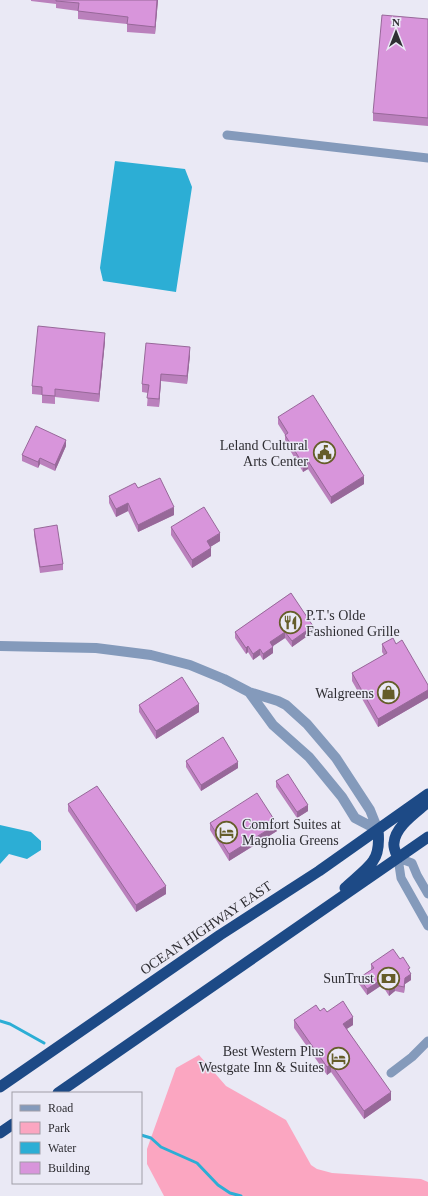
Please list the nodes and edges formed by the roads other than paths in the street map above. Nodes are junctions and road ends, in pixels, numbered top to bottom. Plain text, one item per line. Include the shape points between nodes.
1 (227, 135) dead end
2 (428, 158) edge
3 (0, 646) edge
4 (249, 692) junction
5 (428, 794) edge
6 (428, 802) edge
7 (378, 830) junction
8 (428, 837) edge
9 (398, 858) junction
10 (428, 894) edge
11 (317, 915) junction
12 (428, 926) edge
13 (428, 1041) edge
14 (390, 1073) dead end
15 (0, 1087) edge
16 (59, 1092) edge
17 (12, 1125) edge
18 (0, 1133) edge

1 - 2 street
3 - 4 street via 96,648 151,655 205,670
4 - 7 street via 273,725 309,757 356,818
4 - 7 street via 278,700 307,724 336,758 370,810
5 - 7 highway, OCEAN HIGHWAY EAST
6 - 9 highway via 397,833 394,845
7 - 11 highway via 379,840 373,861
7 - 15 highway, OCEAN HIGHWAY EAST via 213,939
8 - 9 highway
9 - 10 street via 412,863
9 - 11 highway
9 - 12 street via 401,878
11 - 16 highway
13 - 14 street
17 - 18 highway

